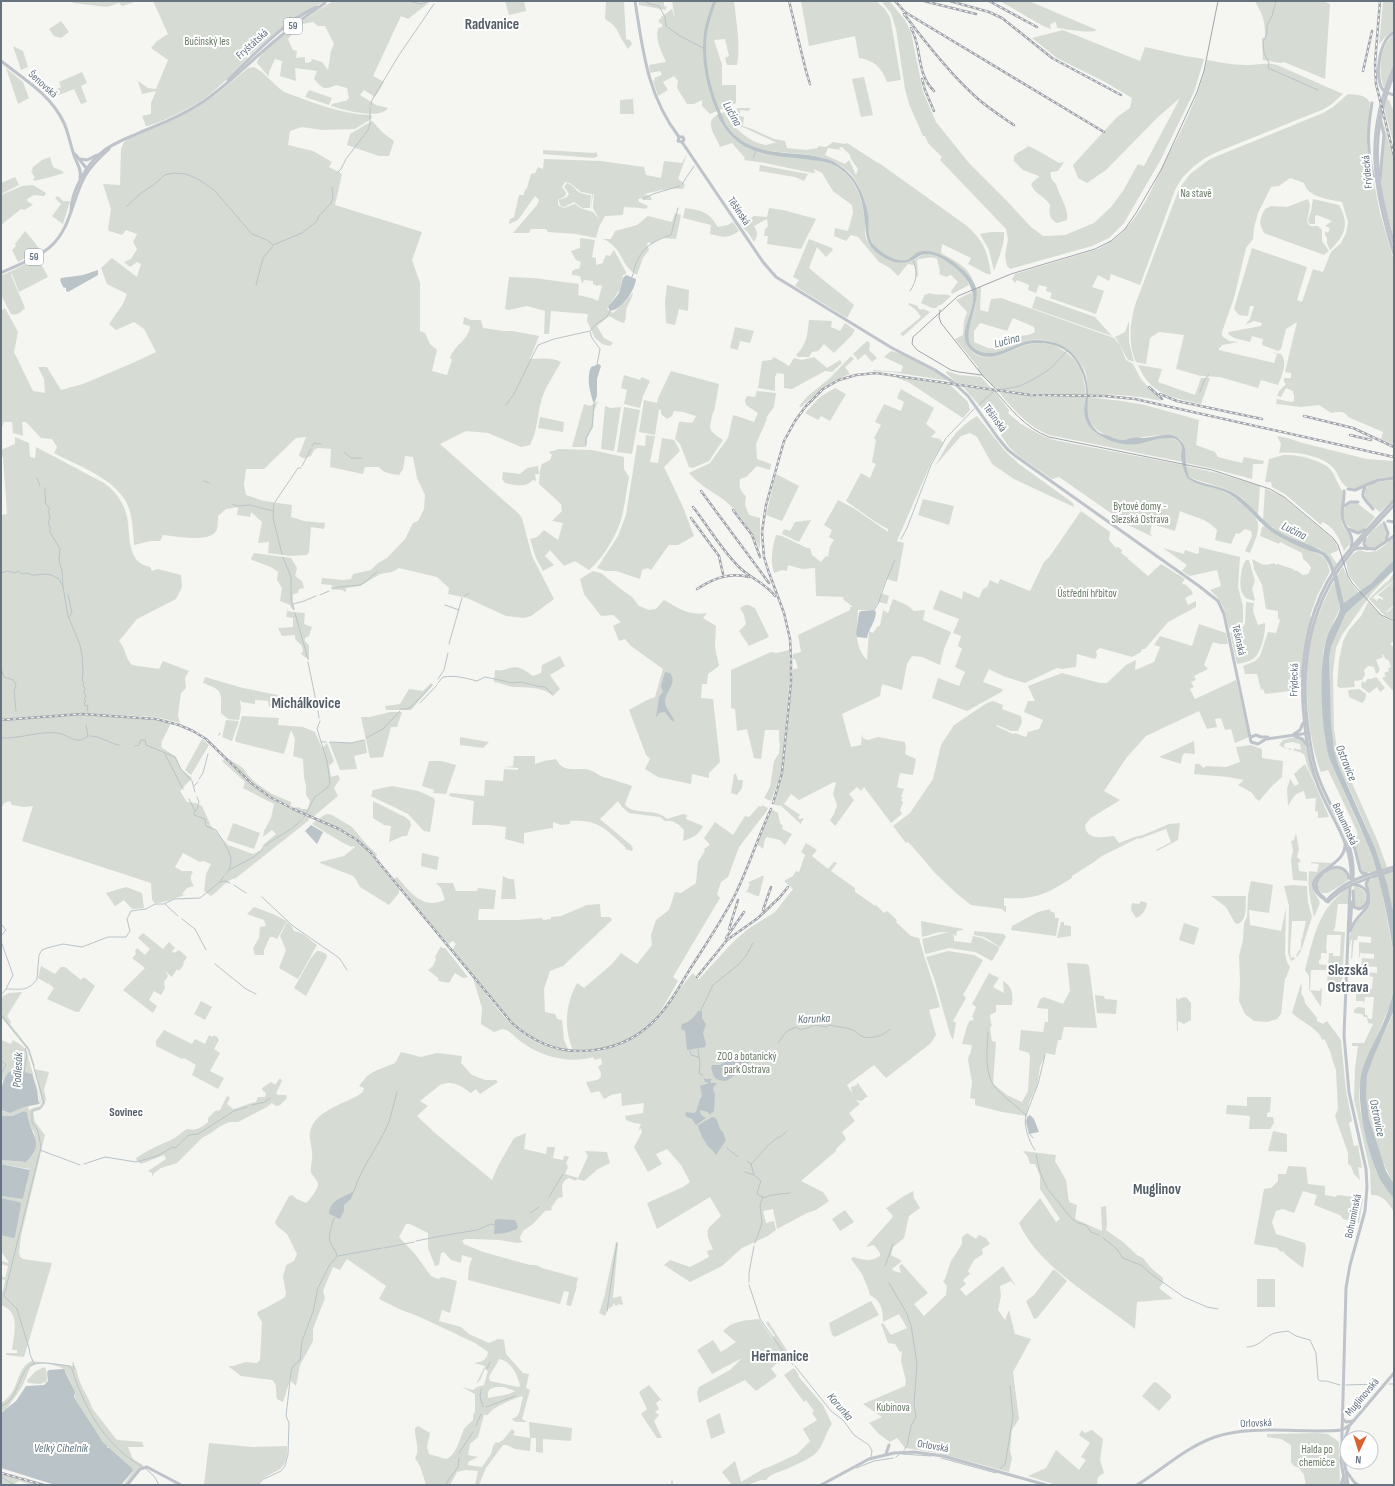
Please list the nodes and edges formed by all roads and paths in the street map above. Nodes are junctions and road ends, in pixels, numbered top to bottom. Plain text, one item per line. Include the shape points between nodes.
1 (330, 1) edge
2 (635, 1) edge
3 (1394, 33) edge
4 (1, 61) edge
5 (1394, 67) edge
6 (1394, 74) edge
7 (1389, 83) junction
8 (1394, 95) edge
9 (114, 145) junction
10 (100, 153) junction
11 (78, 159) junction
12 (88, 168) junction
13 (79, 182) junction
14 (1381, 200) junction
15 (71, 211) junction
16 (1394, 243) edge
17 (1394, 254) edge
18 (1, 273) edge
19 (1394, 478) edge
20 (1366, 486) junction
21 (1394, 500) edge
22 (1358, 502) dead end
23 (1394, 505) edge
24 (1344, 506) junction
25 (1373, 509) dead end
26 (1388, 509) junction
27 (1394, 522) edge
28 (1371, 528) junction
29 (1348, 530) junction
30 (1365, 536) junction
31 (1394, 536) edge
32 (1386, 541) junction
33 (1367, 549) junction
34 (1351, 550) junction
35 (1304, 702) junction
36 (1304, 719) junction
37 (1307, 734) junction
38 (1294, 735) junction
39 (1252, 736) junction
40 (1261, 739) junction
41 (1307, 745) junction
42 (1316, 777) junction
43 (1331, 806) junction
44 (1341, 825) junction
45 (1344, 832) junction
46 (1343, 837) junction
47 (1394, 867) edge
48 (1394, 870) edge
49 (1370, 876) junction
50 (1351, 879) junction
51 (1351, 888) junction
52 (1335, 891) junction
53 (1318, 893) junction
54 (1368, 893) junction
55 (1327, 901) junction
56 (1350, 931) junction
57 (1348, 942) junction
58 (1394, 1373) edge
59 (1342, 1418) junction
60 (1353, 1421) junction
61 (1349, 1426) junction
62 (1339, 1430) edge
63 (1342, 1430) joint
64 (1348, 1430) edge
65 (889, 1446) dead end
66 (886, 1454) junction
67 (1343, 1470) edge
68 (1345, 1470) edge
69 (1346, 1470) edge
70 (1343, 1474) junction
71 (127, 1485) edge
72 (180, 1485) edge
73 (821, 1485) edge
74 (1046, 1485) edge
75 (1137, 1485) edge
76 (1342, 1485) edge
77 (1346, 1485) edge
78 (1358, 1485) edge

1 - 9 main road, Fryštátská / 59 via 287,30 195,106
2 - 39 main road, Těšínská via 642,47 652,86 663,113 679,137 684,137 682,142 763,262 776,277 892,348 948,378 968,396 1008,450 1218,601 1224,614
3 - 8 main road via 1389,35 1384,43 1379,72 1383,90
4 - 11 main road, Šenovská via 52,104
5 - 7 main road
6 - 7 main road
7 - 14 main road, Frýdecká via 1378,111 1376,134
9 - 10 main road, 59
9 - 12 main road, 59
10 - 11 main road via 86,160
10 - 12 main road, 59
11 - 12 main road
11 - 13 main road via 81,171
12 - 13 main road, 59
12 - 15 main road, 59
13 - 15 main road, 59
14 - 14 main road via 1380,178 1384,136 1380,117 1372,103 1368,148
14 - 16 main road, Frýdecká
14 - 17 main road, Frýdecká
15 - 18 main road, 59 via 61,233 50,247
19 - 20 main road via 1376,481
20 - 24 main road via 1346,490
20 - 25 main road via 1363,498
21 - 26 main road
22 - 24 main road via 1350,502
23 - 26 main road
24 - 29 main road via 1342,517
26 - 28 main road
27 - 32 main road via 1386,522
28 - 29 main road via 1361,532
28 - 30 main road
28 - 34 main road
29 - 34 main road via 1353,540
30 - 33 main road via 1364,543
30 - 34 main road
31 - 32 main road
32 - 33 main road via 1376,549
33 - 34 main road
34 - 35 main road, Frýdecká via 1337,566 1318,602 1307,634 1303,664
35 - 36 main road, Frýdecká
35 - 37 main road, Frýdecká
36 - 37 main road, Frýdecká
36 - 38 main road via 1301,728
37 - 38 main road
37 - 41 main road, Frýdecká
37 - 42 main road, Frýdecká
38 - 40 main road
38 - 41 main road
39 - 40 main road via 1258,735
39 - 40 main road via 1250,741 1254,744 1258,744
41 - 42 main road, Frýdecká
42 - 43 main road, Bohumínská
42 - 46 main road, Bohumínská
43 - 44 main road, Bohumínská
43 - 44 main road via 1336,812 1341,812 1338,816
44 - 45 main road, Bohumínská
45 - 49 main road via 1354,847 1361,872
45 - 50 main road, Bohumínská via 1353,858
46 - 50 main road, Bohumínská via 1350,859
46 - 53 main road via 1344,853 1317,877 1315,883
47 - 49 main road
48 - 49 main road
49 - 51 main road
49 - 52 main road via 1350,882
49 - 54 main road via 1366,883
50 - 53 main road via 1344,868 1330,869 1318,879
51 - 54 main road via 1362,886
51 - 54 main road via 1353,905 1358,909 1366,905
51 - 55 main road
51 - 56 main road, Bohumínská
51 - 57 main road, Bohumínská
52 - 53 main road via 1327,895
52 - 55 main road
53 - 55 main road
54 - 56 main road via 1369,905
56 - 57 main road, Bohumínská
57 - 59 main road, Bohumínská via 1344,1013 1345,1062 1367,1186 1365,1211 1346,1288
58 - 60 main road, Muglinovská
59 - 60 main road via 1346,1422
59 - 63 main road, Bohumínská
60 - 61 main road, Muglinovská
61 - 63 main road, Muglinovská
61 - 64 main road
62 - 75 main road, Orlovská via 1242,1432 1220,1436 1192,1448
65 - 66 main road
66 - 73 main road, Orlovská via 862,1462
66 - 74 main road, Orlovská via 934,1454
67 - 70 main road, Bohumínská
68 - 77 main road, Bohumínská
69 - 78 main road via 1350,1478
70 - 76 main road
70 - 77 main road, Bohumínská
71 - 72 main road via 144,1467 151,1467

